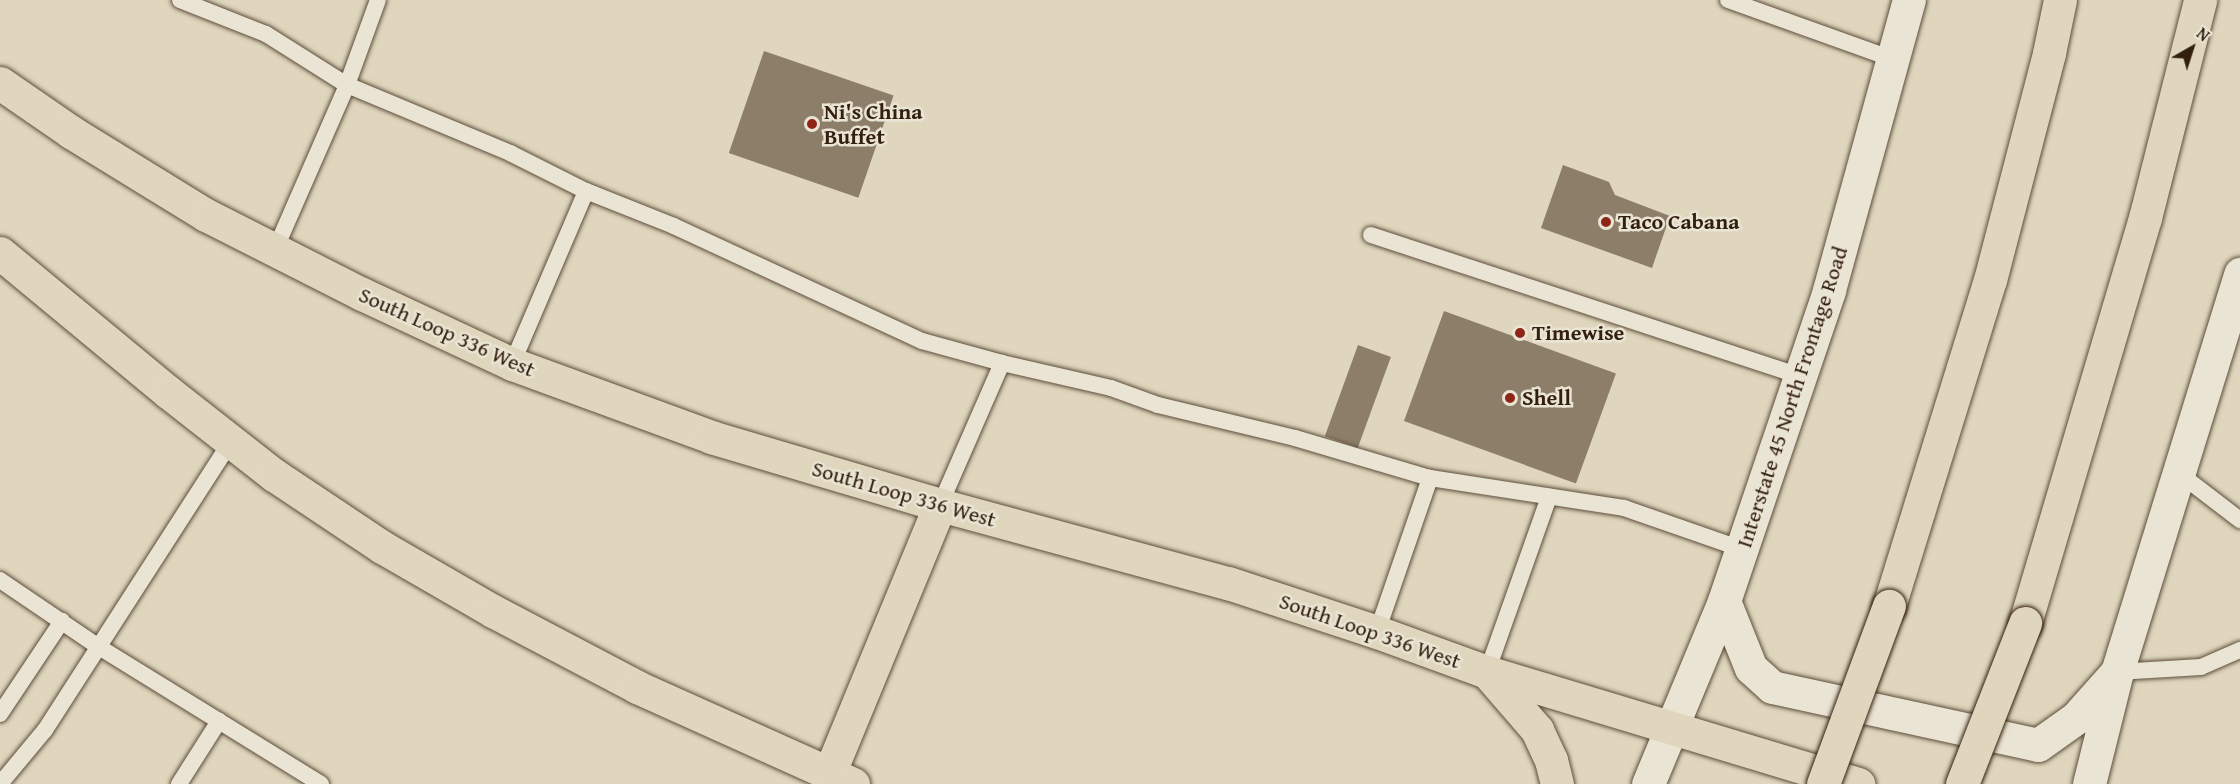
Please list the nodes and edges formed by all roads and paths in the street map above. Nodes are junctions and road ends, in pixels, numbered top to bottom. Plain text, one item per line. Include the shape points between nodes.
1 (180, 0) edge
2 (378, 0) edge
3 (1728, 0) edge
4 (1909, 0) edge
5 (2060, 0) edge
6 (2200, 0) edge
7 (1893, 59) junction
8 (0, 83) edge
9 (347, 85) junction
10 (586, 191) junction
11 (1371, 234) dead end
12 (275, 250) junction
13 (0, 253) edge
14 (2240, 274) edge
15 (1002, 363) junction
16 (512, 364) junction
17 (1800, 376) junction
18 (231, 441) junction
19 (2180, 474) junction
20 (1430, 478) junction
21 (1550, 497) junction
22 (940, 505) junction
23 (2240, 520) edge
24 (1742, 549) junction
25 (0, 580) edge
26 (1724, 601) junction
27 (62, 621) junction
28 (1377, 632) junction
29 (99, 647) junction
30 (2239, 648) edge
31 (1487, 672) junction
32 (2117, 672) junction
33 (0, 714) edge
34 (219, 721) junction
35 (1671, 726) junction
36 (835, 781) edge
37 (0, 784) edge
38 (179, 784) edge
39 (321, 784) edge
40 (1557, 784) edge
41 (1648, 784) edge
42 (1823, 784) edge
43 (1859, 784) edge
44 (1962, 784) edge
45 (2089, 784) edge

1 - 9 lane via 266,34
2 - 9 lane
3 - 7 lane
4 - 7 main road, Interstate 45 North Frontage Road
5 - 42 main road, bridge via 1990,280 1889,606
6 - 44 main road, bridge via 2145,218 2025,623
7 - 17 main road, Interstate 45 North Frontage Road via 1829,290
8 - 12 main road, South Loop 336 West via 70,132 206,215
9 - 10 lane via 510,153
9 - 12 lane
10 - 15 lane via 674,226 922,341
10 - 16 lane
11 - 17 lane
12 - 16 main road, South Loop 336 West
13 - 18 main road
14 - 19 main road
15 - 20 lane via 1111,388 1158,405 1295,438
15 - 22 lane
16 - 22 main road, South Loop 336 West via 711,437
17 - 24 main road, Interstate 45 North Frontage Road
18 - 29 lane
18 - 36 main road via 381,547 493,611 637,687
19 - 23 lane
19 - 32 main road
20 - 21 lane
20 - 28 lane
21 - 24 lane via 1624,508
21 - 31 lane
22 - 28 main road, South Loop 336 West via 1228,583
22 - 36 main road
24 - 26 main road, Interstate 45 North Frontage Road
25 - 27 lane
26 - 32 main road via 1750,668 1772,687 2038,745 2076,717
26 - 35 main road, Interstate 45 North Frontage Road
27 - 29 lane
27 - 33 lane
28 - 31 main road, South Loop 336 West
29 - 34 lane
29 - 37 lane via 45,730
30 - 32 lane via 2201,667
31 - 35 main road, South Loop 336 West
31 - 40 main road via 1537,730
32 - 45 main road
34 - 38 lane
34 - 39 lane
35 - 41 main road, Interstate 45 North Frontage Road
35 - 43 main road, South Loop 336 West

